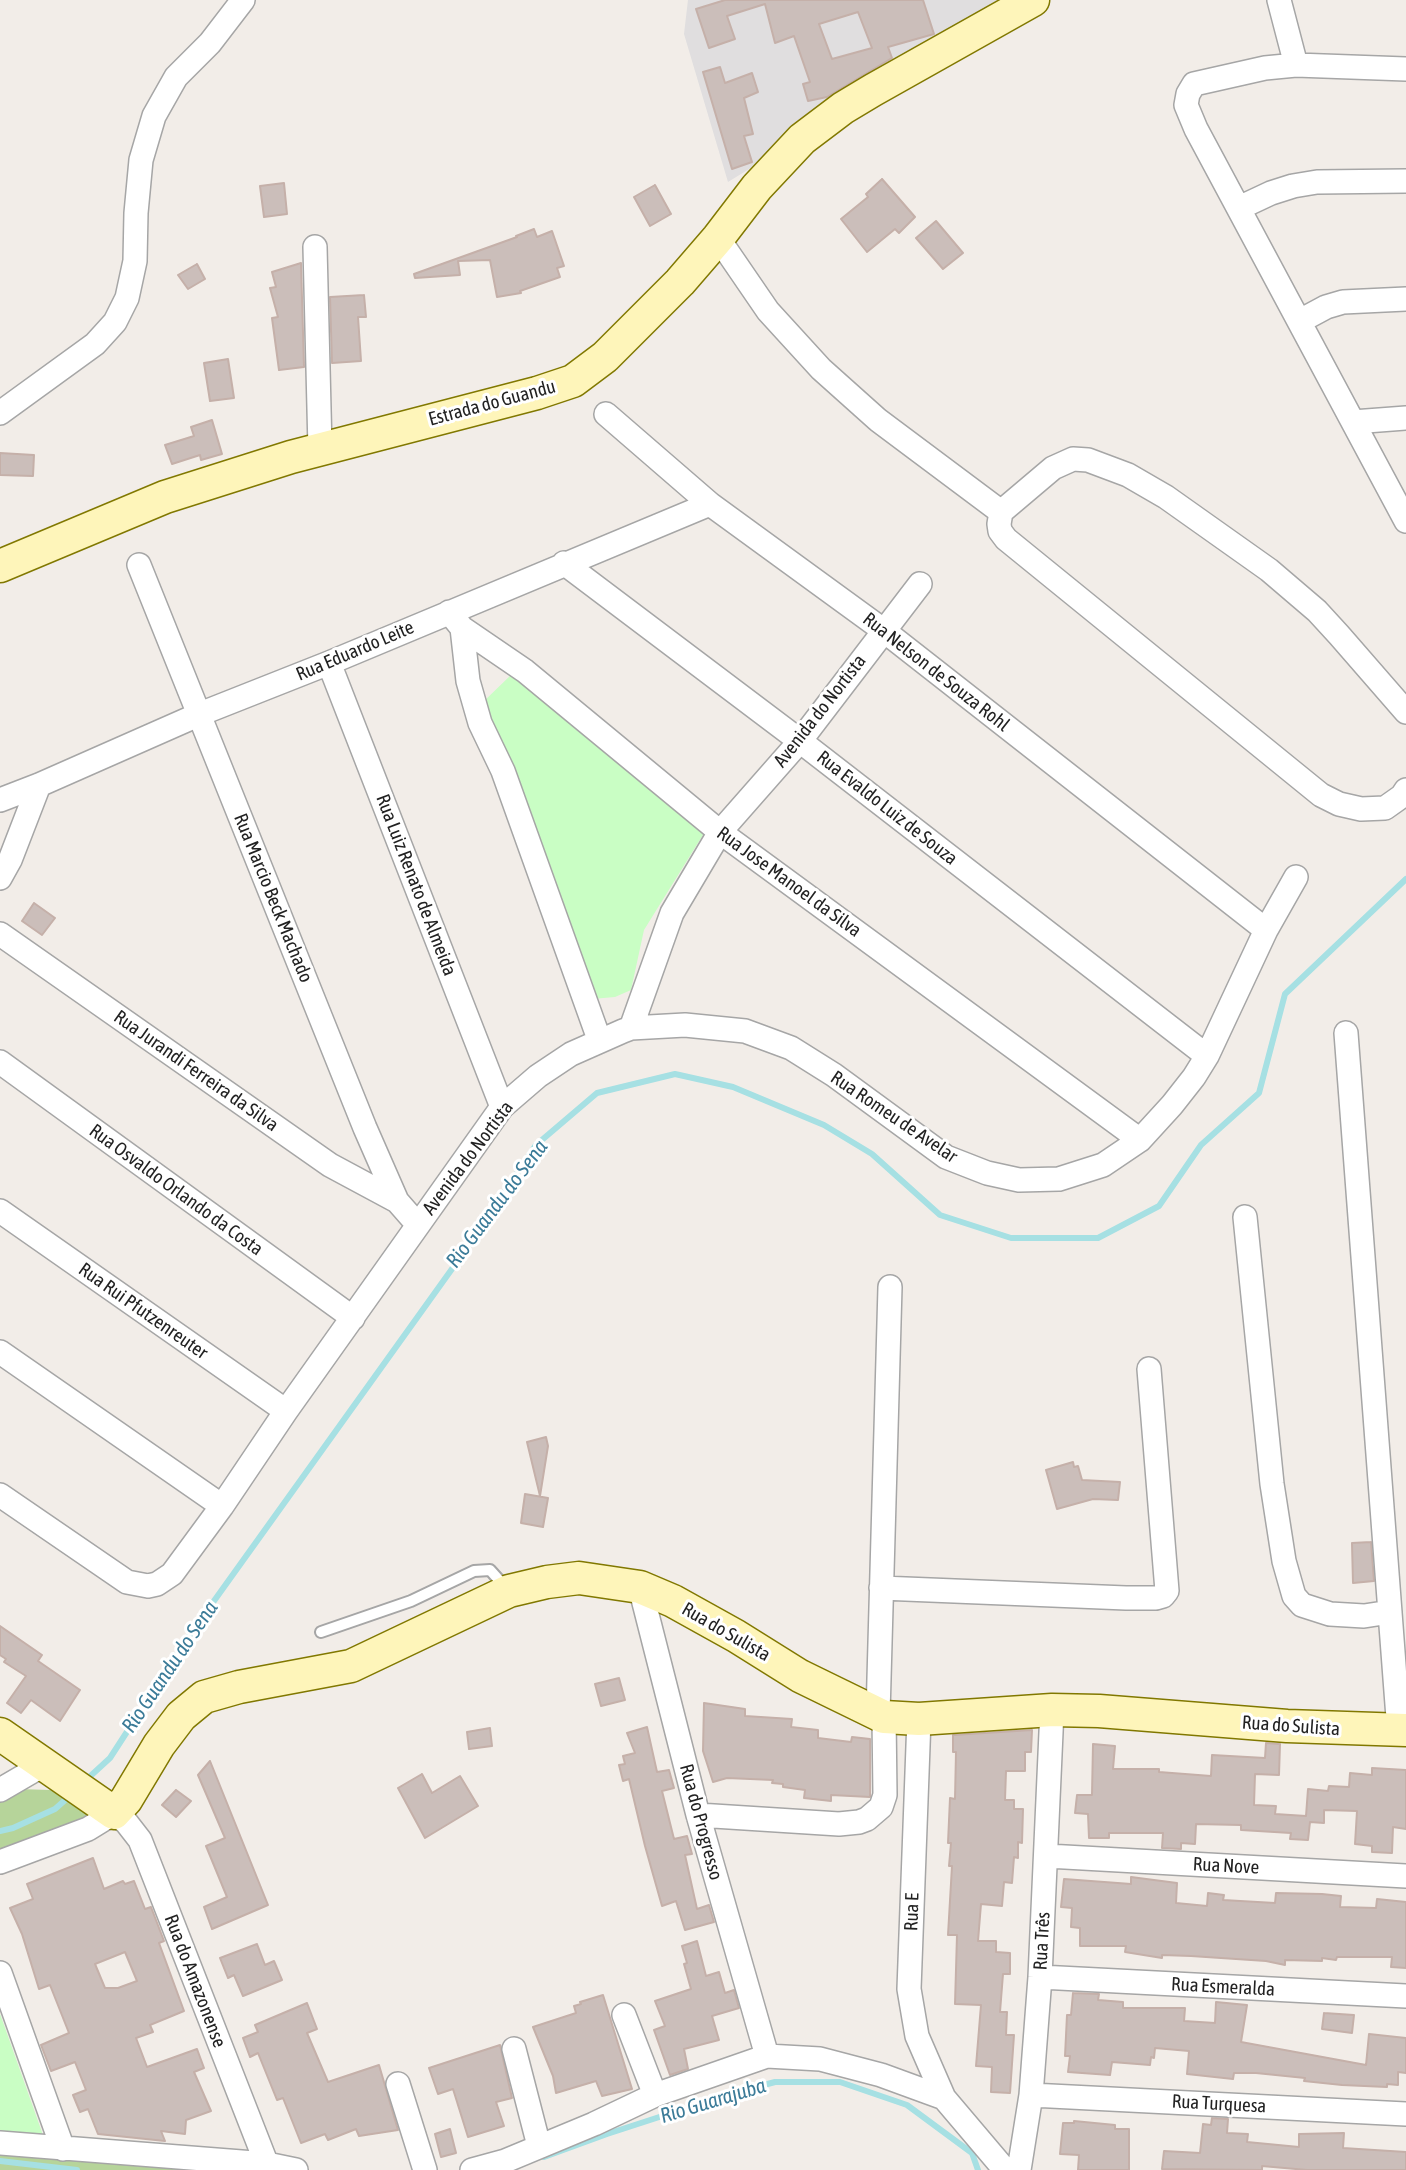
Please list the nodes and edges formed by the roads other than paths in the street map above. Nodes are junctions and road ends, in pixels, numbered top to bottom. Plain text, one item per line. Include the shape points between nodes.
1 (243, 0) edge
2 (1033, 0) edge
3 (1279, 0) edge
4 (1296, 65) junction
5 (1406, 69) edge
6 (1406, 181) edge
7 (1239, 208) junction
8 (718, 238) junction
9 (316, 247) dead end
10 (1406, 299) edge
11 (1300, 321) junction
12 (0, 413) edge
13 (606, 414) dead end
14 (1406, 418) edge
15 (1353, 422) junction
16 (320, 449) junction
17 (710, 504) junction
18 (1001, 512) junction
19 (1406, 521) edge
20 (564, 563) junction
21 (138, 565) dead end
22 (0, 566) edge
23 (920, 584) dead end
24 (456, 620) junction
25 (883, 630) junction
26 (329, 663) junction
27 (1406, 712) edge
28 (200, 714) junction
29 (800, 741) junction
30 (39, 785) junction
31 (1406, 790) edge
32 (0, 800) edge
33 (720, 832) junction
34 (1296, 877) dead end
35 (0, 878) edge
36 (1266, 930) junction
37 (0, 934) edge
38 (631, 1028) junction
39 (1346, 1032) dead end
40 (599, 1039) junction
41 (1207, 1056) junction
42 (0, 1062) edge
43 (502, 1107) junction
44 (1140, 1140) junction
45 (397, 1201) junction
46 (0, 1211) edge
47 (1245, 1217) dead end
48 (418, 1225) junction
49 (890, 1287) dead end
50 (353, 1318) junction
51 (0, 1352) edge
52 (1149, 1369) dead end
53 (286, 1411) junction
54 (0, 1495) edge
55 (222, 1506) junction
56 (640, 1587) junction
57 (881, 1588) junction
58 (509, 1591) junction
59 (1390, 1612) junction
60 (321, 1632) dead end
61 (1052, 1710) junction
62 (881, 1716) junction
63 (919, 1718) junction
64 (1403, 1731) edge
65 (0, 1734) edge
66 (50, 1770) junction
67 (0, 1790) edge
68 (108, 1809) junction
69 (698, 1815) junction
70 (1047, 1856) junction
71 (0, 1862) edge
72 (1406, 1876) edge
73 (0, 1973) edge
74 (1040, 1977) junction
75 (1406, 1996) edge
76 (624, 2015) dead end
77 (514, 2049) dead end
78 (767, 2056) junction
79 (398, 2084) dead end
80 (655, 2095) junction
81 (1031, 2095) junction
82 (944, 2098) junction
83 (1406, 2114) edge
84 (0, 2143) edge
85 (539, 2146) junction
86 (63, 2149) junction
87 (268, 2167) edge
88 (296, 2170) edge
89 (425, 2170) edge
90 (472, 2170) edge
91 (1005, 2170) edge
92 (1019, 2170) edge

1 - 12 street via 176,77 153,116 141,160 135,261 127,298 115,322 96,344
2 - 8 street, Estrada do Guandu via 863,96 802,139
3 - 4 street
4 - 5 street
4 - 7 street via 1194,84 1188,93 1186,104 1196,129
6 - 7 street via 1293,186
7 - 11 street
8 - 16 street, Estrada do Guandu via 605,357 573,381
8 - 18 street via 768,311 821,369 878,420
9 - 16 street
10 - 11 street via 1343,302
11 - 15 street
13 - 17 street, Rua Nelson de Souza Rohl
14 - 15 street
15 - 19 street
16 - 22 street, Estrada do Guandu via 165,497
17 - 20 street, Rua Eduardo Leite
17 - 25 street, Rua Nelson de Souza Rohl
18 - 27 street via 1053,468 1073,459 1128,475 1269,570 1317,611
18 - 31 street via 1000,531 1006,539 1321,794 1361,809 1385,808
20 - 24 street, Rua Eduardo Leite
20 - 29 street, Rua Evaldo Luiz de Souza
21 - 28 street, Rua Marcio Beck Machado
23 - 25 street, Avenida do Nortista
24 - 26 street, Rua Eduardo Leite
24 - 33 street, Rua Jose Manoel da Silva
24 - 40 street via 480,723 503,771
25 - 29 street, Avenida do Nortista
25 - 36 street, Rua Nelson de Souza Rohl
26 - 28 street, Rua Eduardo Leite
26 - 43 street, Rua Luiz Renato de Almeida
28 - 30 street, Rua Eduardo Leite
28 - 45 street, Rua Marcio Beck Machado
29 - 33 street, Avenida do Nortista
29 - 41 street, Rua Evaldo Luiz de Souza
30 - 32 street, Rua Eduardo Leite
30 - 35 street
33 - 38 street, Avenida do Nortista via 672,913
33 - 44 street, Rua Jose Manoel da Silva
34 - 36 street, Rua Romeu de Avelar
36 - 41 street, Rua Romeu de Avelar
37 - 45 street, Rua Jurandi Ferreira da Silva via 330,1165
38 - 40 street, Avenida do Nortista
38 - 44 street, Rua Romeu de Avelar via 685,1025 745,1031 791,1048 946,1157 987,1173 1019,1180 1059,1179 1103,1165
39 - 59 street
40 - 43 street, Avenida do Nortista via 538,1076
41 - 44 street, Rua Romeu de Avelar
42 - 50 street, Rua Osvaldo Orlando da Costa
43 - 48 street, Avenida do Nortista
45 - 48 street, Rua Marcio Beck Machado
46 - 53 street, Rua Rui Pfutzenreuter
47 - 59 street via 1274,1497 1294,1595 1303,1605 1331,1614
48 - 50 street, Avenida do Nortista
49 - 57 street
50 - 53 street, Avenida do Nortista
51 - 55 street
52 - 57 street via 1167,1591 1163,1596
53 - 55 street, Avenida do Nortista
54 - 55 street, Avenida do Nortista via 108,1570 139,1586 158,1584 172,1574
56 - 58 street, Rua do Sulista via 579,1578
56 - 62 street, Rua do Sulista
56 - 69 street, Rua do Progresso
57 - 62 street
58 - 60 lane via 490,1570 474,1572 411,1601
58 - 68 street, Rua do Sulista via 351,1666 204,1697 181,1716 159,1745 127,1800
59 - 64 street
61 - 63 street, Rua do Sulista
61 - 64 street, Rua do Sulista
61 - 70 street, Rua Três
62 - 63 street, Rua do Sulista
62 - 69 street via 885,1795 881,1807 867,1819 839,1824
63 - 82 street, Rua E via 909,1989 917,2036
65 - 66 street
66 - 67 street
66 - 68 street
68 - 71 street via 88,1829
68 - 87 street, Rua do Amazonense via 127,1822 140,1840
69 - 78 street, Rua do Progresso
70 - 72 street, Rua Nove
70 - 74 street, Rua Três
73 - 86 street
74 - 75 street, Rua Esmeralda
74 - 81 street, Rua Três
76 - 80 street
77 - 85 street
78 - 80 street
78 - 82 street via 820,2059
79 - 89 street
80 - 85 street
81 - 83 street, Rua Turquesa
81 - 92 street, Rua Três
82 - 91 street
84 - 86 street
85 - 90 street
86 - 87 street
87 - 88 street

